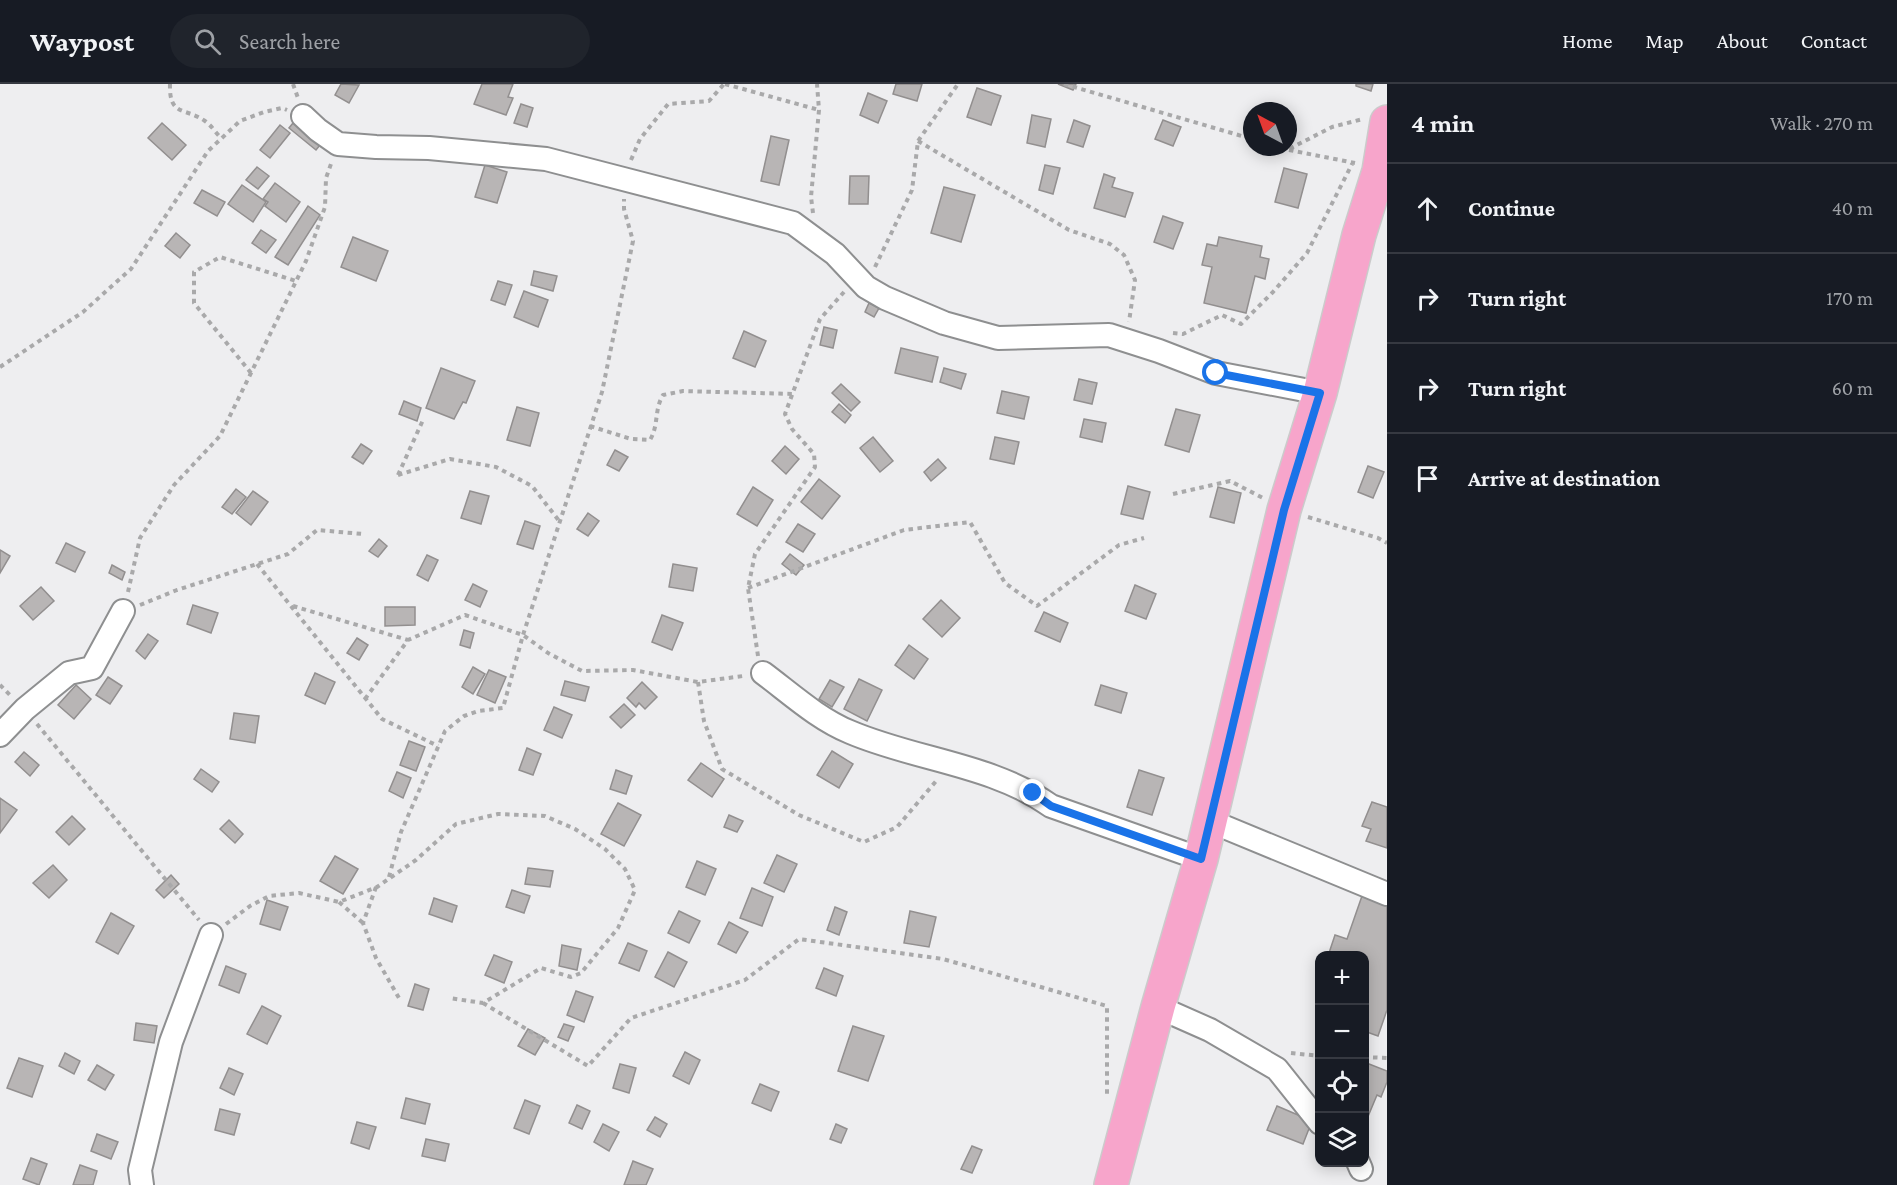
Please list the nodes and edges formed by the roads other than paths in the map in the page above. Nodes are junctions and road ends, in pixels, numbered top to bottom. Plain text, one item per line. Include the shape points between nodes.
1 (303, 116) road end
2 (1380, 119) edge
3 (1320, 393) junction
4 (123, 611) road end
5 (763, 673) road end
6 (0, 735) edge
7 (1210, 821) junction
8 (1201, 859) junction
9 (1387, 894) edge
10 (211, 935) road end
11 (1158, 1007) junction
12 (1315, 1117) edge
13 (142, 1185) edge
14 (1111, 1185) edge

1 - 3 street via 339,144 546,159 793,223 835,254 861,283 885,298 998,338 1109,335 1216,373
2 - 3 main road via 1363,162 1359,235
3 - 7 main road via 1284,510
4 - 6 street via 92,668 69,673
5 - 8 street via 848,731 1000,779 1033,793 1051,806
7 - 8 main road
7 - 9 street
8 - 11 main road
10 - 13 street via 171,1042 140,1170
11 - 12 street via 1210,1030 1276,1069
11 - 14 main road

